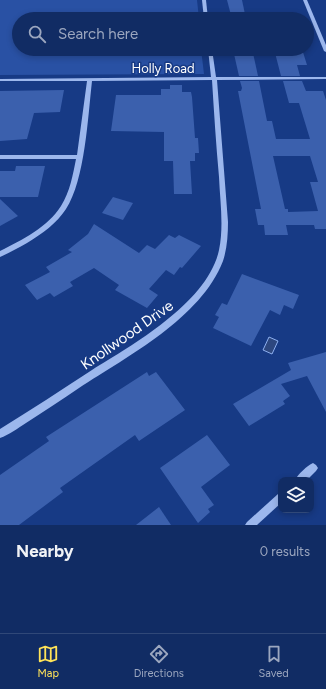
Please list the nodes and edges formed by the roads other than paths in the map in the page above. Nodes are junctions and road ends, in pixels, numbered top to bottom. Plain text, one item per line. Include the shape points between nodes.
1 (204, 0) edge
2 (305, 0) edge
3 (205, 12) edge
4 (310, 12) edge
5 (314, 22) edge
6 (326, 51) edge
7 (211, 56) edge
8 (326, 78) edge
9 (90, 79) junction
10 (214, 79) junction
11 (0, 80) edge
12 (0, 157) edge
13 (79, 157) junction
14 (0, 254) edge
15 (0, 434) edge
16 (313, 468) dead end
17 (303, 477) edge
18 (278, 500) edge
19 (250, 525) edge

1 - 3 street
2 - 4 street
5 - 6 street
7 - 10 street, Knollwood Drive
8 - 10 street, Holly Road
9 - 10 street, Holly Road
9 - 11 street, Holly Road
9 - 13 street
10 - 15 street, Knollwood Drive via 225,222 221,254 211,275 187,307 155,334
12 - 13 street
13 - 14 street via 72,192 62,211 40,229
16 - 17 street
18 - 19 street

